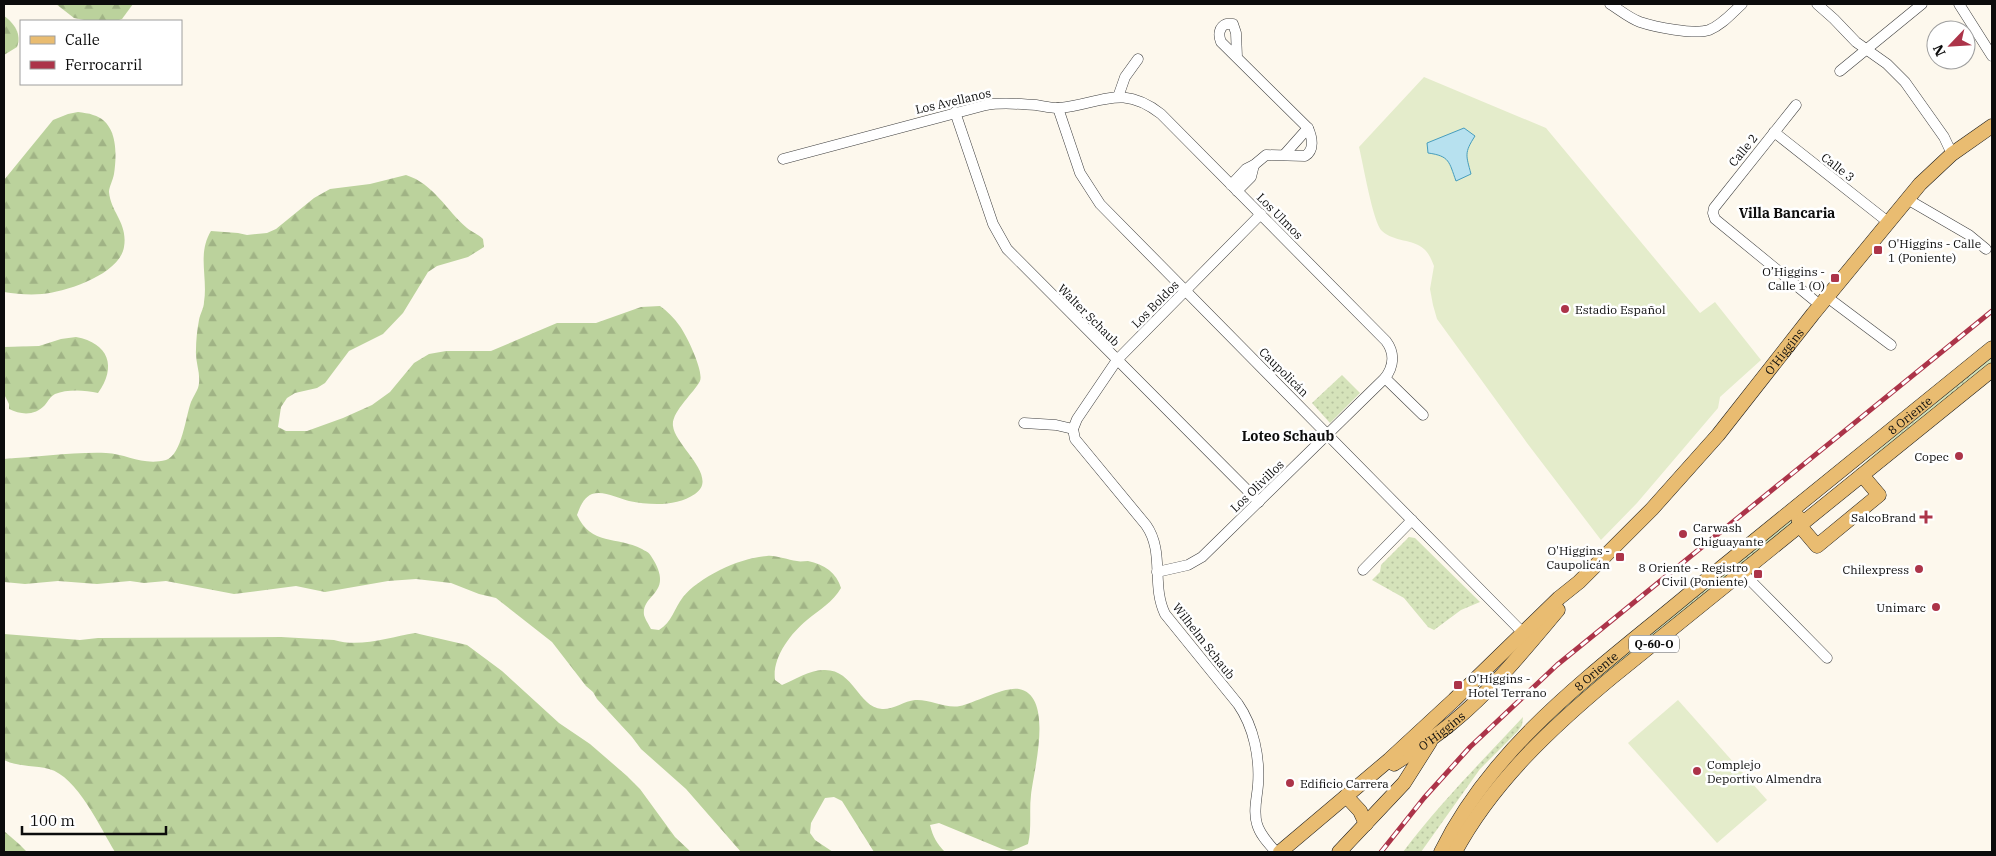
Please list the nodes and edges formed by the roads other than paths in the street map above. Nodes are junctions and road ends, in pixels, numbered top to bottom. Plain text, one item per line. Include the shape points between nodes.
1 (1610, 4) edge
2 (1742, 4) edge
3 (1817, 4) edge
4 (1922, 4) edge
5 (1958, 4) edge
6 (1867, 49) junction
7 (1992, 56) edge
8 (1237, 57) dead end
9 (1138, 59) dead end
10 (1840, 72) dead end
11 (1118, 97) junction
12 (1796, 104) dead end
13 (1058, 108) junction
14 (955, 112) junction
15 (1992, 126) edge
16 (1308, 128) junction
17 (1774, 132) junction
18 (1952, 154) junction
19 (1284, 155) junction
20 (783, 159) dead end
21 (1234, 188) junction
22 (1908, 199) junction
23 (1261, 214) junction
24 (1888, 222) junction
25 (1986, 249) dead end
26 (1186, 290) junction
27 (1824, 301) junction
28 (1891, 345) dead end
29 (1992, 348) edge
30 (1117, 360) junction
31 (1992, 370) edge
32 (1385, 378) junction
33 (1423, 415) dead end
34 (1024, 423) dead end
35 (1072, 429) junction
36 (1328, 434) junction
37 (1862, 476) junction
38 (1258, 502) junction
39 (1800, 504) junction
40 (1412, 520) junction
41 (1800, 526) junction
42 (1363, 570) dead end
43 (1157, 572) junction
44 (1742, 572) junction
45 (1527, 638) junction
46 (1827, 658) dead end
47 (1454, 700) junction
48 (1432, 739) junction
49 (1346, 796) junction
50 (1470, 800) junction
51 (1366, 824) junction
52 (1278, 852) edge
53 (1339, 852) edge
54 (1430, 852) edge
55 (1441, 852) edge
56 (1455, 852) edge

1 - 2 street via 1640,22 1698,32 1717,26
3 - 6 street
4 - 6 street
5 - 7 street
6 - 10 street
6 - 18 street via 1895,71 1915,93
8 - 16 street
9 - 11 street via 1122,82
11 - 13 street, Los Avellanos
11 - 21 street, Los Ulmos via 1141,102 1161,114
12 - 17 street, Calle 2
13 - 14 street, Los Avellanos via 1006,102
13 - 26 street, Caupolicán via 1074,160 1093,195
14 - 20 street, Los Avellanos
14 - 30 street, Walter Schaub via 993,224 1004,244 1014,258
15 - 18 main road, O'Higgins
16 - 19 street
16 - 19 street via 1310,152 1302,156
17 - 24 street, Calle 3
17 - 27 street, Calle 2 via 1713,213 1715,219
18 - 22 main road, O'Higgins
19 - 21 street via 1266,155 1254,165 1251,177
21 - 23 street, Los Ulmos
22 - 24 main road, O'Higgins
22 - 25 street via 1968,234
23 - 26 street, Los Boldos
23 - 32 street, Los Ulmos via 1386,341 1392,357 1391,368
24 - 27 main road, O'Higgins
26 - 30 street, Los Boldos
26 - 36 street, Caupolicán
27 - 28 street
27 - 45 main road, O'Higgins via 1705,451 1652,509 1559,598
29 - 39 main road, 8 Oriente / Q-60-O
30 - 35 street, Los Boldos
30 - 38 street, Walter Schaub
31 - 37 main road, 8 Oriente / Q-60-O
32 - 33 street
32 - 36 street, Los Olivillos
34 - 35 street
35 - 43 street, Wilhelm Schaub via 1078,444 1150,531 1155,542
36 - 38 street, Los Olivillos
36 - 40 street, Caupolicán
37 - 41 main road, 8 Oriente / Q-60-O
37 - 41 main road via 1879,495 1817,546
38 - 43 street, Los Olivillos via 1198,560
39 - 41 main road
39 - 50 main road, 8 Oriente / Q-60-O via 1555,706 1511,750
40 - 42 street
40 - 45 street, Caupolicán
41 - 44 main road, 8 Oriente / Q-60-O
43 - 52 street, Wilhelm Schaub via 1165,614 1248,719 1258,766 1257,824
44 - 46 street
44 - 56 main road, 8 Oriente / Q-60-O via 1539,742 1488,801
45 - 47 main road, O'Higgins
45 - 48 main road, O'Higgins via 1465,712
47 - 48 main road
47 - 49 main road, O'Higgins
48 - 49 main road, O'Higgins
48 - 51 main road via 1410,775
49 - 51 main road via 1360,811
49 - 52 main road, O'Higgins
50 - 54 main road
50 - 55 main road, 8 Oriente / Q-60-O
51 - 53 main road

